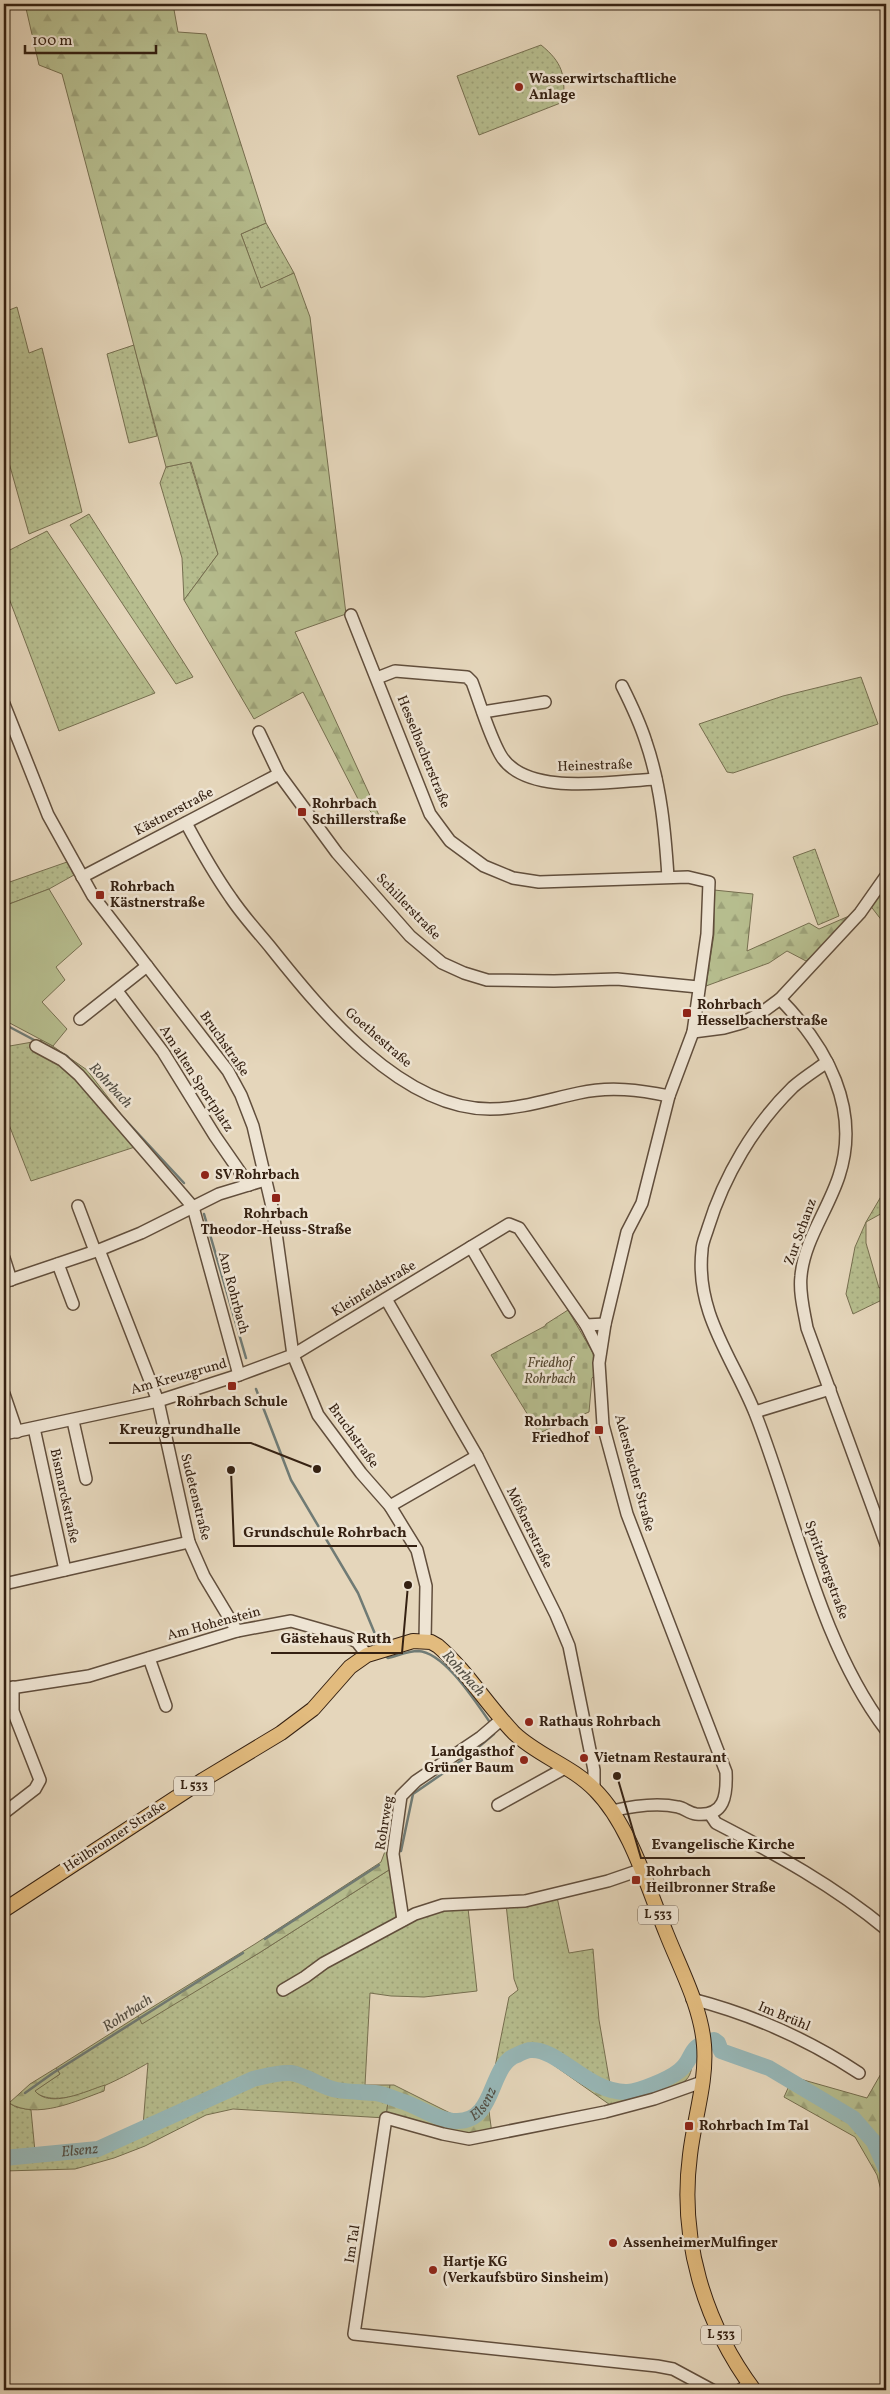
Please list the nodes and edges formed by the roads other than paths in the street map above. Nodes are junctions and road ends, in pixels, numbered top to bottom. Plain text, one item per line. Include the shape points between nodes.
1 (352, 615) dead end
2 (377, 678) junction
3 (622, 686) dead end
4 (545, 702) dead end
5 (4, 704) edge
6 (484, 712) junction
7 (259, 732) dead end
8 (279, 774) junction
9 (656, 779) junction
10 (186, 823) junction
11 (886, 876) edge
12 (82, 877) junction
13 (668, 877) junction
14 (709, 882) joint
15 (147, 966) junction
16 (698, 987) junction
17 (117, 991) junction
18 (780, 999) junction
19 (80, 1019) dead end
20 (693, 1032) junction
21 (36, 1046) dead end
22 (827, 1062) junction
23 (670, 1096) junction
24 (265, 1180) junction
25 (249, 1185) junction
26 (78, 1206) dead end
27 (193, 1207) junction
28 (471, 1247) junction
29 (97, 1250) junction
30 (4, 1258) edge
31 (58, 1264) junction
32 (7, 1281) edge
33 (386, 1299) junction
34 (73, 1304) dead end
35 (509, 1312) dead end
36 (605, 1324) junction
37 (586, 1325) junction
38 (600, 1353) junction
39 (293, 1355) junction
40 (239, 1375) junction
41 (830, 1389) junction
42 (4, 1394) edge
43 (158, 1401) junction
44 (755, 1412) junction
45 (72, 1421) junction
46 (34, 1428) junction
47 (17, 1432) junction
48 (4, 1434) edge
49 (477, 1456) junction
50 (86, 1479) dead end
51 (390, 1506) junction
52 (189, 1542) junction
53 (886, 1544) edge
54 (65, 1570) junction
55 (4, 1584) edge
56 (237, 1631) junction
57 (425, 1641) junction
58 (377, 1651) junction
59 (149, 1658) junction
60 (8, 1688) edge
61 (166, 1706) dead end
62 (8, 1714) edge
63 (502, 1719) junction
64 (886, 1730) edge
65 (564, 1768) junction
66 (594, 1789) junction
67 (498, 1805) dead end
68 (612, 1811) junction
69 (4, 1814) edge
70 (710, 1814) junction
71 (640, 1870) junction
72 (4, 1910) edge
73 (403, 1920) junction
74 (886, 1929) edge
75 (283, 1990) dead end
76 (692, 1999) junction
77 (859, 2073) dead end
78 (702, 2082) junction
79 (748, 2388) edge
80 (712, 2390) edge

1 - 2 street, Hesselbacherstraße
2 - 6 street, Heinestraße via 395,671 467,677
2 - 13 street, Hesselbacherstraße via 430,814 450,841 484,866 513,878 539,882
3 - 9 street via 646,742
4 - 6 street
5 - 12 street, Bruchstraße via 48,815
6 - 9 street, Heinestraße via 500,755 513,770 529,777 568,783
7 - 8 street, Schillerstraße
8 - 10 street, Kästnerstraße
8 - 16 street, Schillerstraße via 344,860 410,936 442,963 487,980 554,982 617,979
9 - 13 street via 664,821
10 - 12 street, Kästnerstraße
10 - 23 street, Goethestraße via 232,900 292,974 345,1032 403,1081 461,1106 490,1109 525,1106 581,1092 608,1090 634,1089
11 - 18 street via 860,913
12 - 15 street, Bruchstraße via 110,920
13 - 14 street, Hesselbacherstraße
14 - 16 street, Adersbacher Straße via 707,934
15 - 17 street
15 - 24 street, Bruchstraße via 228,1071 253,1126
16 - 20 street, Adersbacher Straße
17 - 19 street
17 - 25 street, Am alten Sportplatz via 163,1052
18 - 20 street via 742,1023
18 - 22 street, Zur Schanz via 813,1037
20 - 23 street, Adersbacher Straße
21 - 27 street, Am Rohrbach via 62,1060 79,1075
22 - 41 street, Zur Schanz via 847,1118 845,1155 800,1277 808,1328
22 - 44 street, Spritzbergstraße via 782,1098 744,1149 717,1199 702,1249 701,1289 711,1322
23 - 36 street, Adersbacher Straße via 642,1203 628,1232
24 - 25 street
24 - 39 street, Bruchstraße via 281,1254 284,1303
25 - 27 street via 219,1194
26 - 29 street, Sudetenstraße
27 - 29 street
27 - 40 street, Am Rohrbach
28 - 33 street, Kleinfeldstraße
28 - 35 street
28 - 37 street, Kleinfeldstraße via 510,1224 519,1228
29 - 31 street
29 - 43 street, Sudetenstraße
30 - 32 street
31 - 32 street
31 - 34 street
33 - 39 street, Kleinfeldstraße
33 - 49 street, Mößnerstraße
36 - 37 street
36 - 38 street, Adersbacher Straße
37 - 38 street, Kleinfeldstraße
38 - 70 street, Adersbacher Straße via 603,1425 627,1514 726,1772 722,1805
39 - 40 street, Am Kreuzgrund
39 - 51 street, Bruchstraße via 322,1421
40 - 43 street, Am Kreuzgrund
41 - 44 street
41 - 53 street, Zur Schanz
42 - 47 street
43 - 45 street, Am Kreuzgrund
43 - 52 street, Sudetenstraße
44 - 64 street, Spritzbergstraße via 836,1644
45 - 46 street, Am Kreuzgrund
45 - 50 street
46 - 47 street, Am Kreuzgrund
46 - 54 street, Bismarckstraße
47 - 48 street, Am Kreuzgrund
49 - 51 street
49 - 66 street, Mößnerstraße via 569,1646 594,1770
51 - 57 street, Bruchstraße via 417,1550 422,1567 426,1586
52 - 54 street
52 - 56 street, Sudetenstraße via 204,1576
54 - 55 street
56 - 58 street, Am Hohenstein via 291,1621 347,1637
56 - 59 street, Am Hohenstein
57 - 58 main road, Heilbronner Straße / L 533
57 - 63 main road, L 533 via 446,1653
58 - 72 main road, Heilbronner Straße / L 533 via 345,1672 313,1709 281,1733
59 - 60 street, Am Hohenstein via 90,1676
59 - 61 street
60 - 62 street
62 - 69 street via 40,1780 35,1789
63 - 65 main road, L 533 via 524,1742
63 - 73 street, Rohrweg via 416,1781 401,1796 393,1854
65 - 66 main road, L 533
65 - 67 street
66 - 68 main road, L 533
68 - 70 street via 656,1805 678,1807 694,1814
68 - 71 main road, L 533
70 - 74 street via 716,1823 774,1853 837,1892
71 - 73 street via 526,1901 443,1905
71 - 76 main road, L 533
73 - 75 street via 324,1963
76 - 77 street, Im Brühl via 717,2005 810,2044
76 - 78 main road, L 533 via 700,2020 705,2059
78 - 79 main road, L 533 via 689,2157 687,2199 693,2256 707,2306
78 - 80 street, Im Tal via 605,2112 469,2139 386,2118 354,2334 657,2366 673,2369

